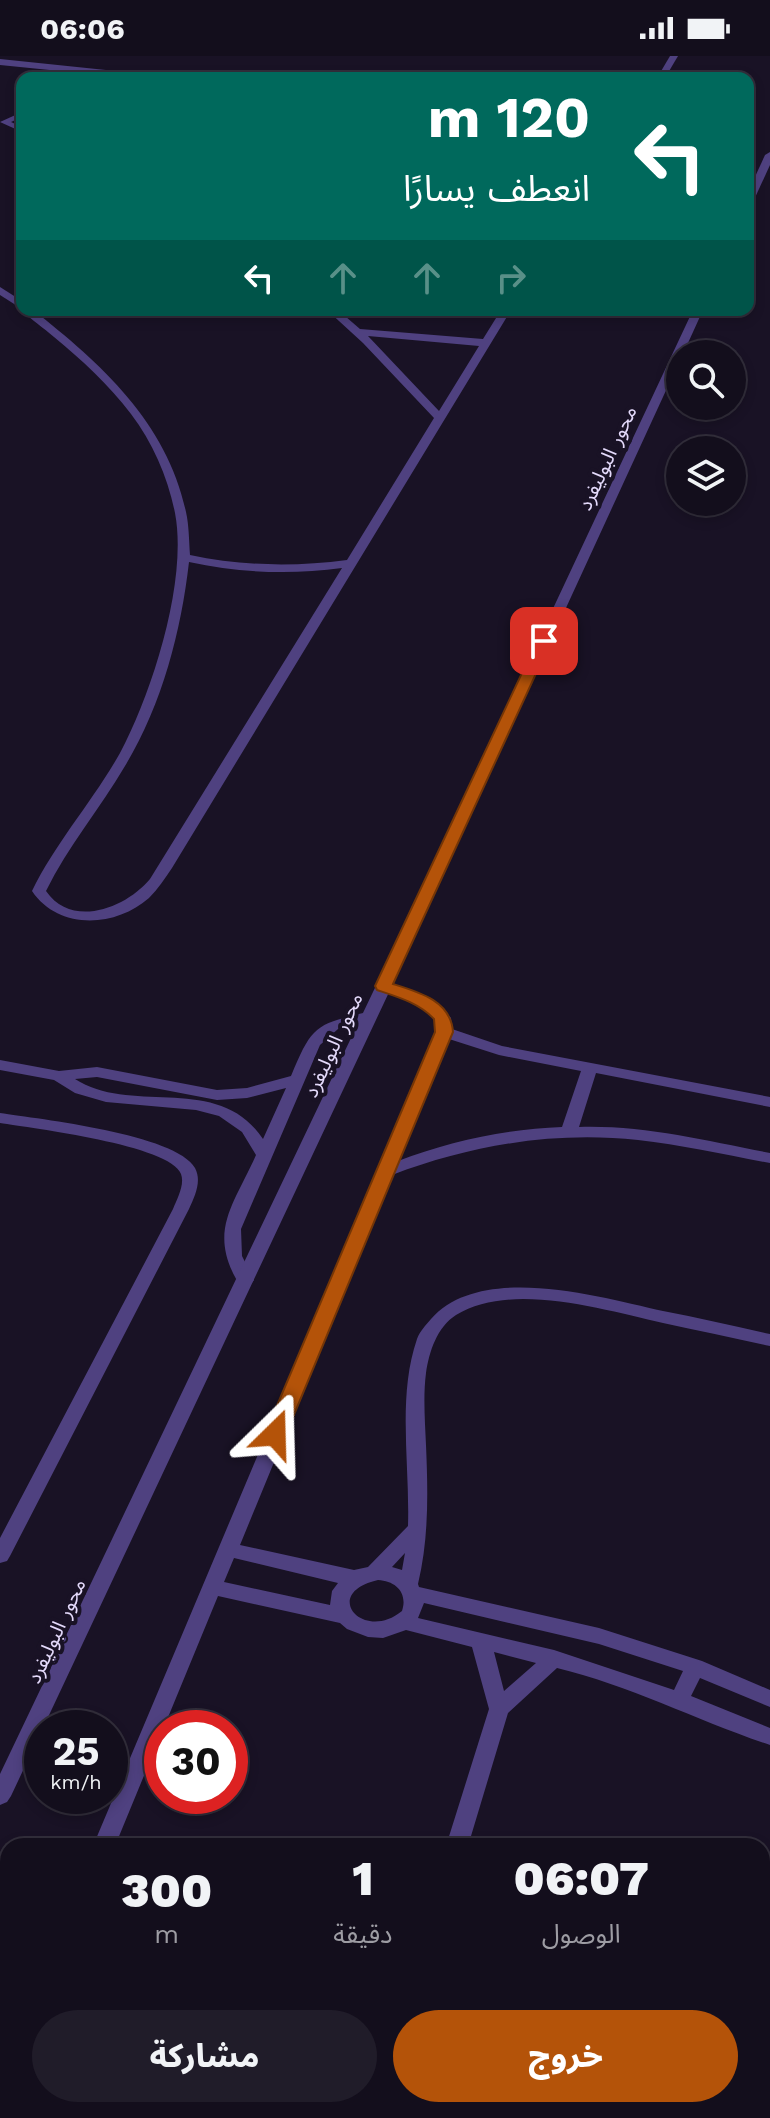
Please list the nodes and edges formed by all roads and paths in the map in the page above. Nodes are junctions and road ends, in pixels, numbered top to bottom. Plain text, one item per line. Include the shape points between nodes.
1 (0, 62) edge
2 (95, 64) dead end
3 (69, 72) edge
4 (85, 72) edge
5 (16, 117) edge
6 (16, 127) edge
7 (770, 155) edge
8 (754, 189) edge
9 (34, 316) edge
10 (339, 316) edge
11 (503, 316) edge
12 (695, 316) edge
13 (357, 332) junction
14 (487, 343) junction
15 (439, 417) junction
16 (184, 557) junction
17 (353, 563) junction
18 (383, 986) junction
19 (368, 1017) junction
20 (444, 1032) junction
21 (0, 1065) edge
22 (589, 1069) junction
23 (59, 1076) junction
24 (295, 1080) junction
25 (137, 1081) junction
26 (129, 1097) junction
27 (770, 1102) edge
28 (0, 1118) edge
29 (569, 1132) junction
30 (264, 1154) junction
31 (770, 1158) edge
32 (383, 1173) junction
33 (245, 1280) junction
34 (770, 1340) edge
35 (415, 1530) junction
36 (227, 1549) junction
37 (0, 1556) edge
38 (376, 1571) junction
39 (354, 1578) junction
40 (212, 1587) junction
41 (410, 1588) junction
42 (344, 1616) junction
43 (403, 1622) junction
44 (480, 1639) junction
45 (554, 1658) junction
46 (695, 1667) junction
47 (770, 1699) edge
48 (679, 1700) junction
49 (499, 1709) junction
50 (770, 1737) edge
51 (0, 1796) edge
52 (107, 1838) edge
53 (459, 1838) edge

1 - 3 street
2 - 4 street
5 - 6 lane via 4,122
7 - 8 street
9 - 16 street via 105,376 144,421 179,499
10 - 13 street
11 - 14 street
12 - 18 street, محور البوليفرد
13 - 14 street
13 - 15 street
14 - 15 street
15 - 17 street
16 - 17 street via 272,570
16 - 17 street via 166,659 152,697 127,751 39,891 56,909 88,916 108,913 137,901 151,888
18 - 19 street, محور البوليفرد
18 - 20 street via 435,1010 443,1018
19 - 24 street via 324,1030
19 - 33 street, محور البوليفرد
20 - 22 street
20 - 32 street
21 - 23 street
22 - 27 street
22 - 29 street
23 - 25 street via 97,1072
23 - 26 street via 88,1093
24 - 25 street via 232,1095
24 - 30 street
25 - 26 street
26 - 30 street via 223,1112 250,1131
28 - 37 street via 147,1145 178,1159 190,1181 181,1209
29 - 31 street via 634,1134
29 - 32 street via 473,1143
30 - 33 street via 232,1229 230,1244
32 - 36 street
33 - 51 street, محور البوليفرد
34 - 35 street via 559,1294 496,1295 456,1307 433,1325 419,1356
35 - 38 street
35 - 41 street
36 - 39 street
36 - 40 street
38 - 39 street
38 - 41 street via 395,1576
39 - 42 street via 341,1592
40 - 42 street
40 - 52 street
41 - 43 street via 411,1613
41 - 46 street via 599,1636
42 - 43 street via 371,1631
43 - 44 street
44 - 45 street
44 - 49 street
45 - 48 street
45 - 49 street
46 - 47 street
46 - 48 street
48 - 50 street
49 - 53 street

